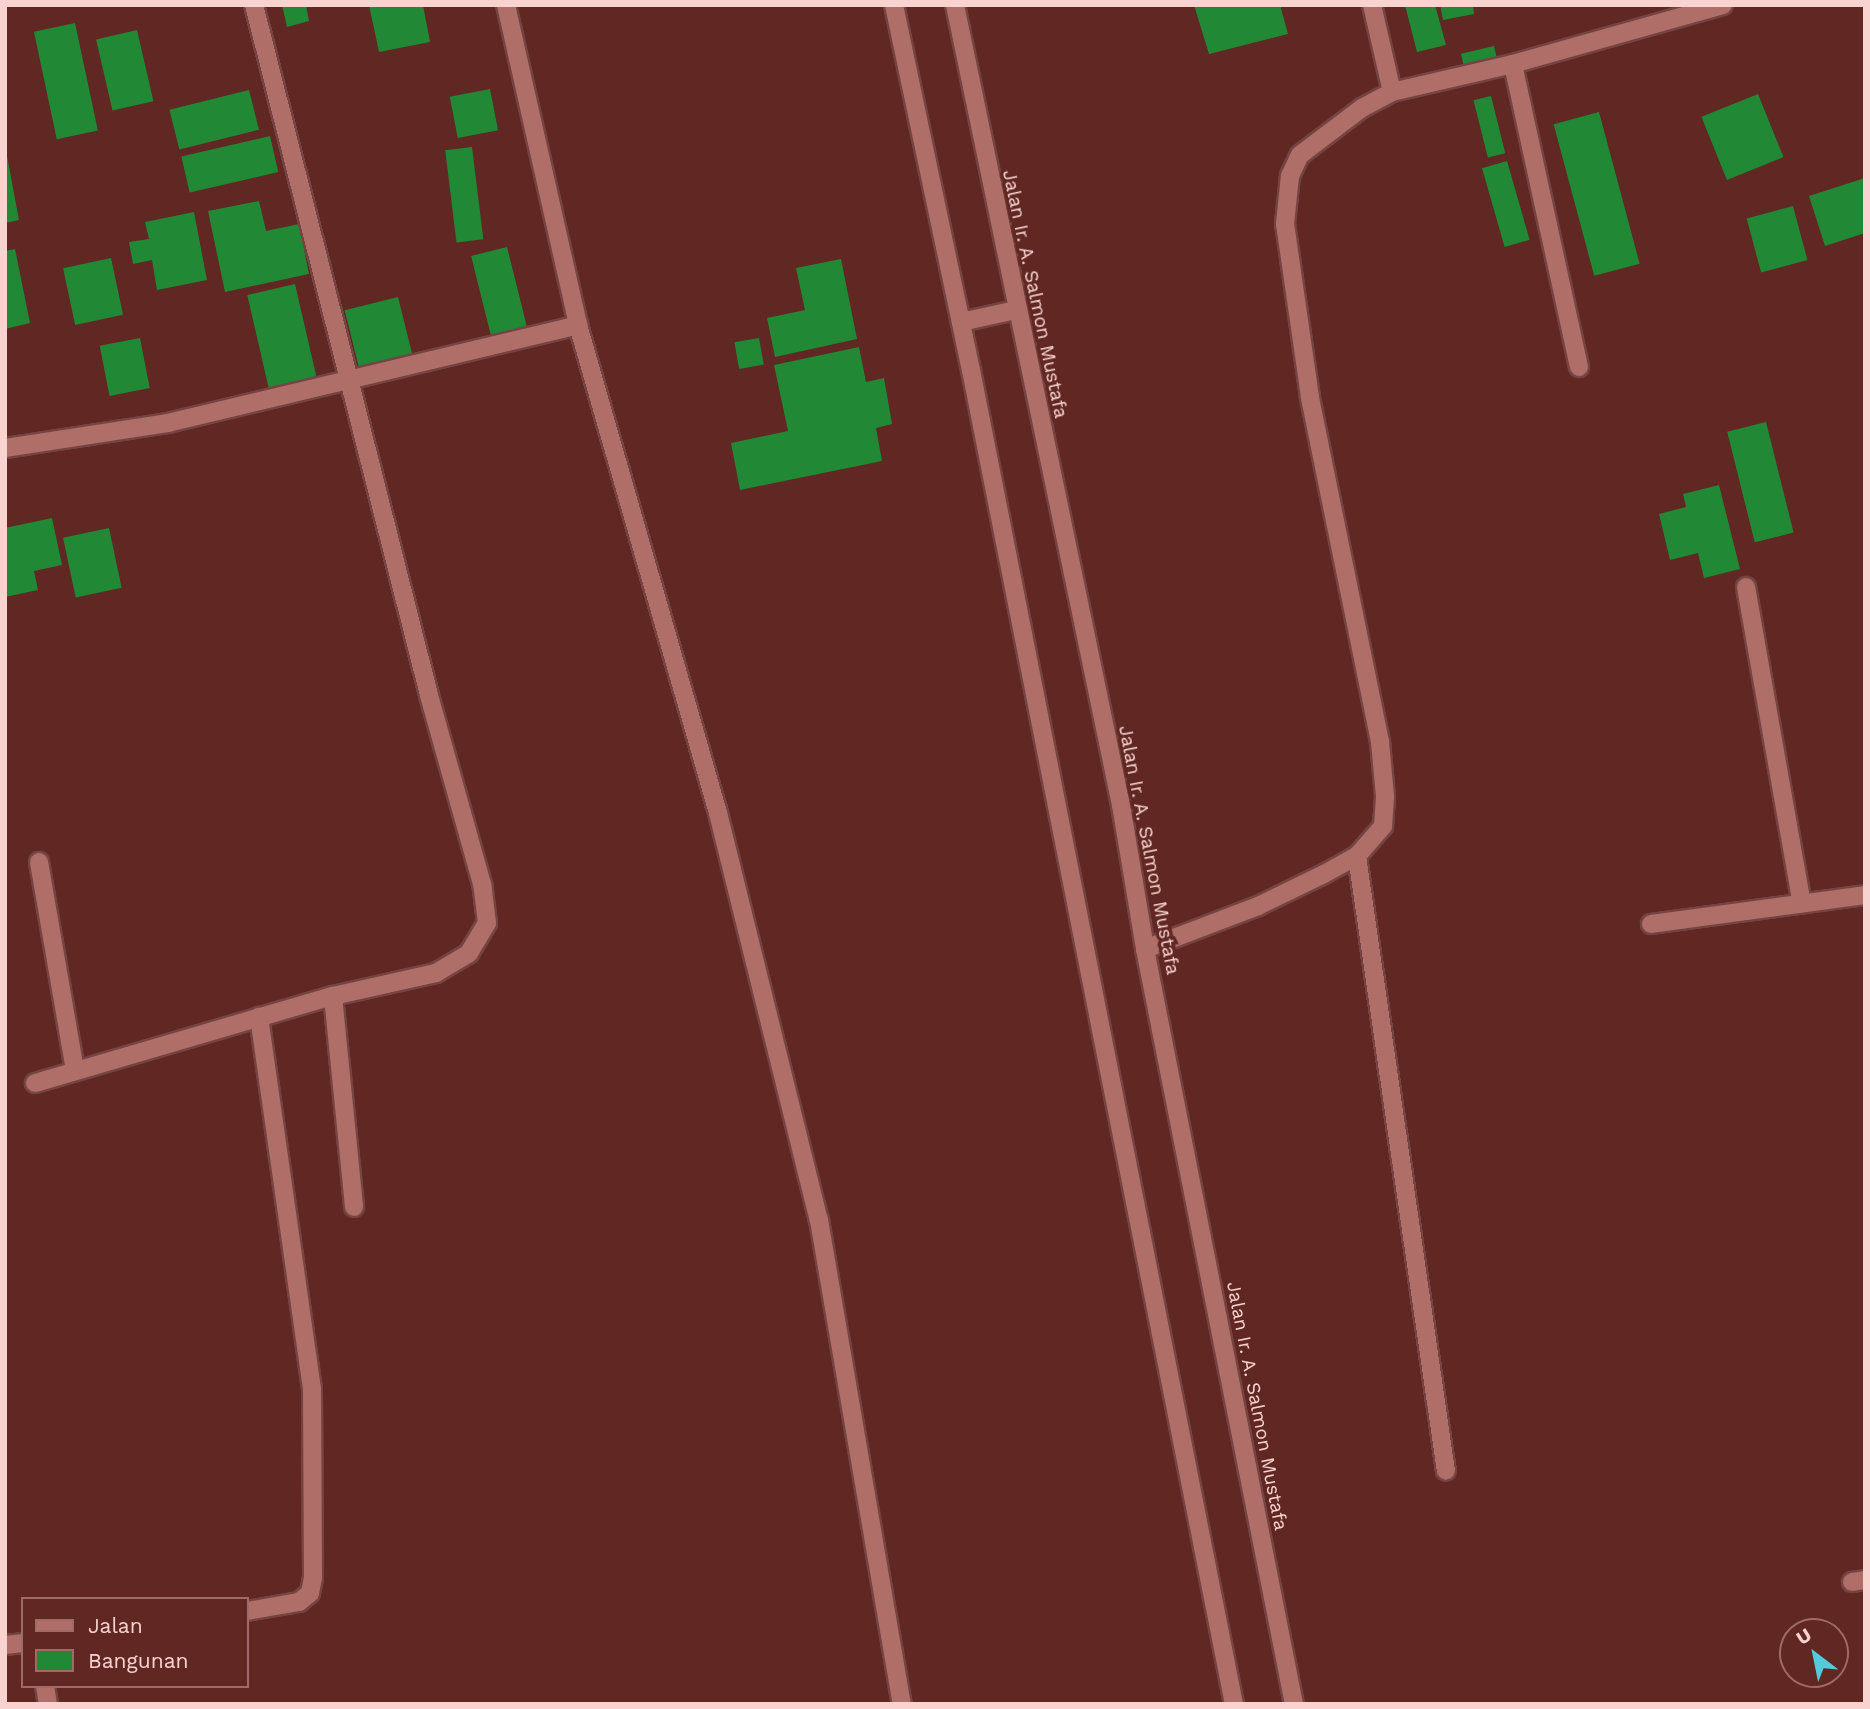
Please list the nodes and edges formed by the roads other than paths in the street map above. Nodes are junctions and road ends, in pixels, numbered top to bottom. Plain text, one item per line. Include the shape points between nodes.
1 (254, 5) edge
2 (506, 5) edge
3 (894, 5) edge
4 (955, 5) edge
5 (1372, 5) edge
6 (1723, 5) edge
7 (1513, 64) junction
8 (1392, 92) junction
9 (1016, 310) junction
10 (961, 322) junction
11 (578, 325) junction
12 (1579, 367) dead end
13 (350, 380) junction
14 (5, 448) edge
15 (1746, 587) dead end
16 (1357, 856) junction
17 (39, 862) dead end
18 (1865, 895) edge
19 (1802, 903) junction
20 (1651, 923) dead end
21 (1145, 949) junction
22 (333, 996) junction
23 (259, 1017) junction
24 (75, 1071) junction
25 (35, 1083) dead end
26 (354, 1207) dead end
27 (1446, 1471) dead end
28 (248, 1611) edge
29 (902, 1704) edge
30 (1234, 1704) edge
31 (1294, 1704) edge

1 - 13 street
2 - 11 street
3 - 10 street
4 - 9 street, Jalan Ir. A. Salmon Mustafa
5 - 8 street
6 - 7 street
7 - 8 street
7 - 12 street
8 - 16 street via 1362,108 1300,155 1290,176 1285,224 1310,397 1380,741 1383,825
9 - 10 street
9 - 21 street, Jalan Ir. A. Salmon Mustafa via 1121,805
10 - 30 street
11 - 13 street
11 - 29 street via 718,813 819,1220
13 - 14 street via 168,423
13 - 22 street via 482,884 487,923 469,953 446,968
15 - 19 street
16 - 21 street via 1258,906
16 - 27 street
17 - 24 street
18 - 19 street
19 - 20 street
21 - 31 street, Jalan Ir. A. Salmon Mustafa
22 - 23 street
22 - 26 street
23 - 24 street
23 - 28 street via 312,1389 313,1578 310,1593 299,1602
24 - 25 street

